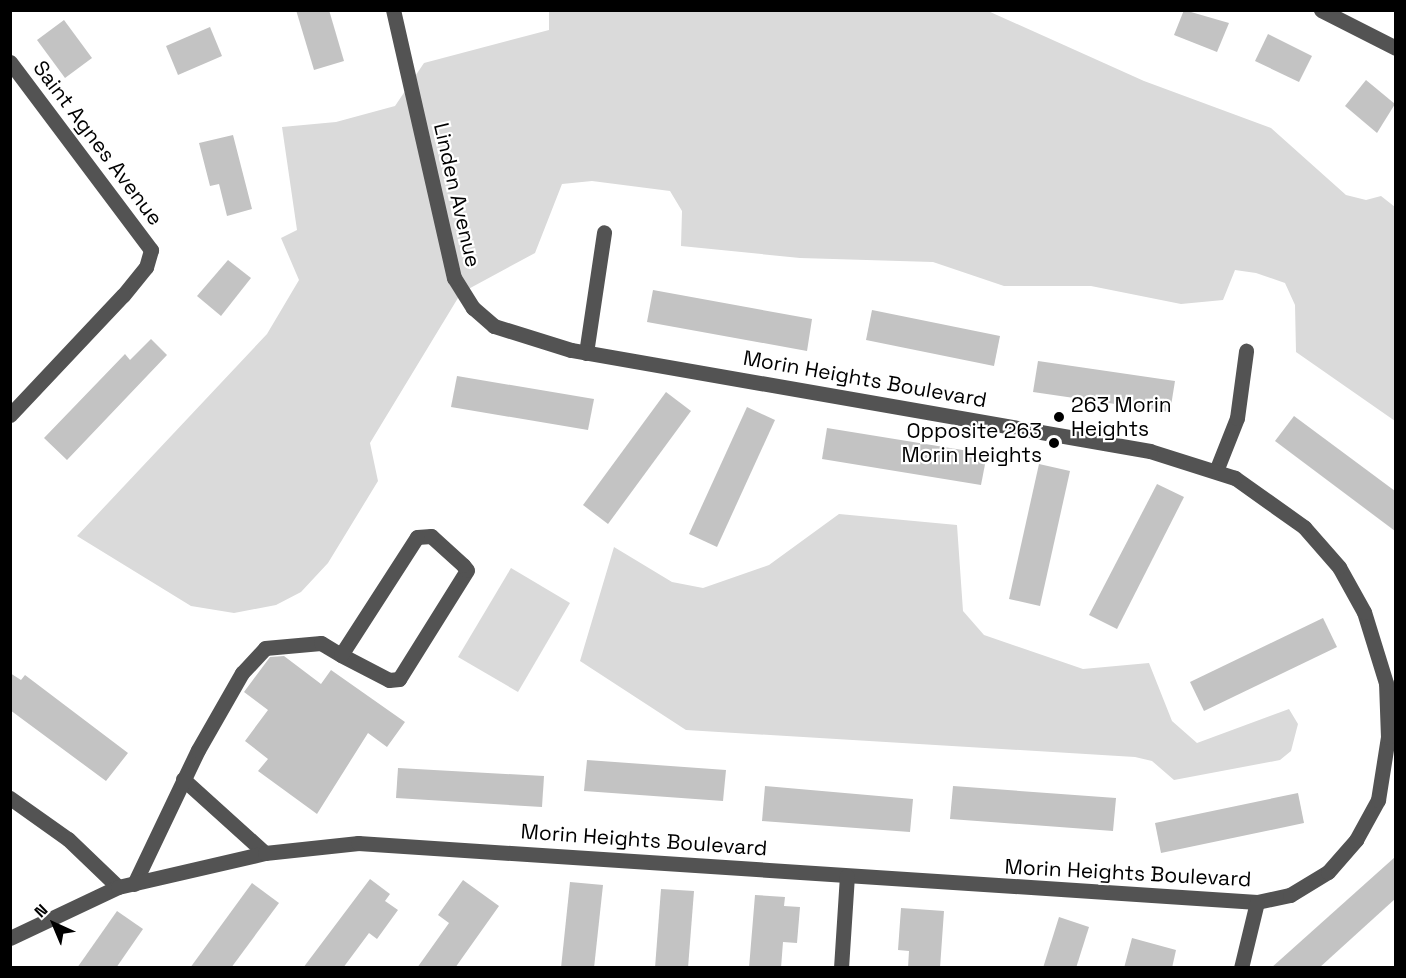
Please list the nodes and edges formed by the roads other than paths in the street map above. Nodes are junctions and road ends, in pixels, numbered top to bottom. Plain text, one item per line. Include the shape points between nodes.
1 (393, 10) edge
2 (1321, 10) edge
3 (1395, 48) edge
4 (10, 62) edge
5 (604, 232) dead end
6 (1246, 351) dead end
7 (586, 352) junction
8 (648, 363) joint
9 (10, 415) edge
10 (1216, 471) junction
11 (341, 654) junction
12 (183, 778) junction
13 (10, 798) edge
14 (265, 853) junction
15 (847, 876) junction
16 (134, 884) junction
17 (118, 887) junction
18 (1257, 902) junction
19 (10, 938) edge
20 (841, 968) edge
21 (1241, 968) edge

1 - 7 street, Linden Avenue via 445,249 462,293 494,326
2 - 3 street
4 - 9 street, Saint Agnes Avenue via 151,250 146,267 128,289
5 - 7 street
6 - 10 street via 1237,418
7 - 8 street, Linden Avenue
8 - 10 street, Morin Heights Boulevard via 1150,451
10 - 18 street, Morin Heights Boulevard via 1274,502 1334,560 1364,612 1386,683 1384,784 1366,824 1328,872 1309,885
11 - 11 street via 389,680 399,679 467,570 431,536 417,537
11 - 12 street via 321,643 265,648 242,672
12 - 14 street
12 - 16 street
13 - 17 street via 68,839
14 - 15 street, Morin Heights Boulevard via 358,843 448,846
14 - 16 street, Morin Heights Boulevard
15 - 18 street, Morin Heights Boulevard
15 - 20 street
16 - 17 street, Morin Heights Boulevard
17 - 19 street, Morin Heights Boulevard
18 - 21 street

